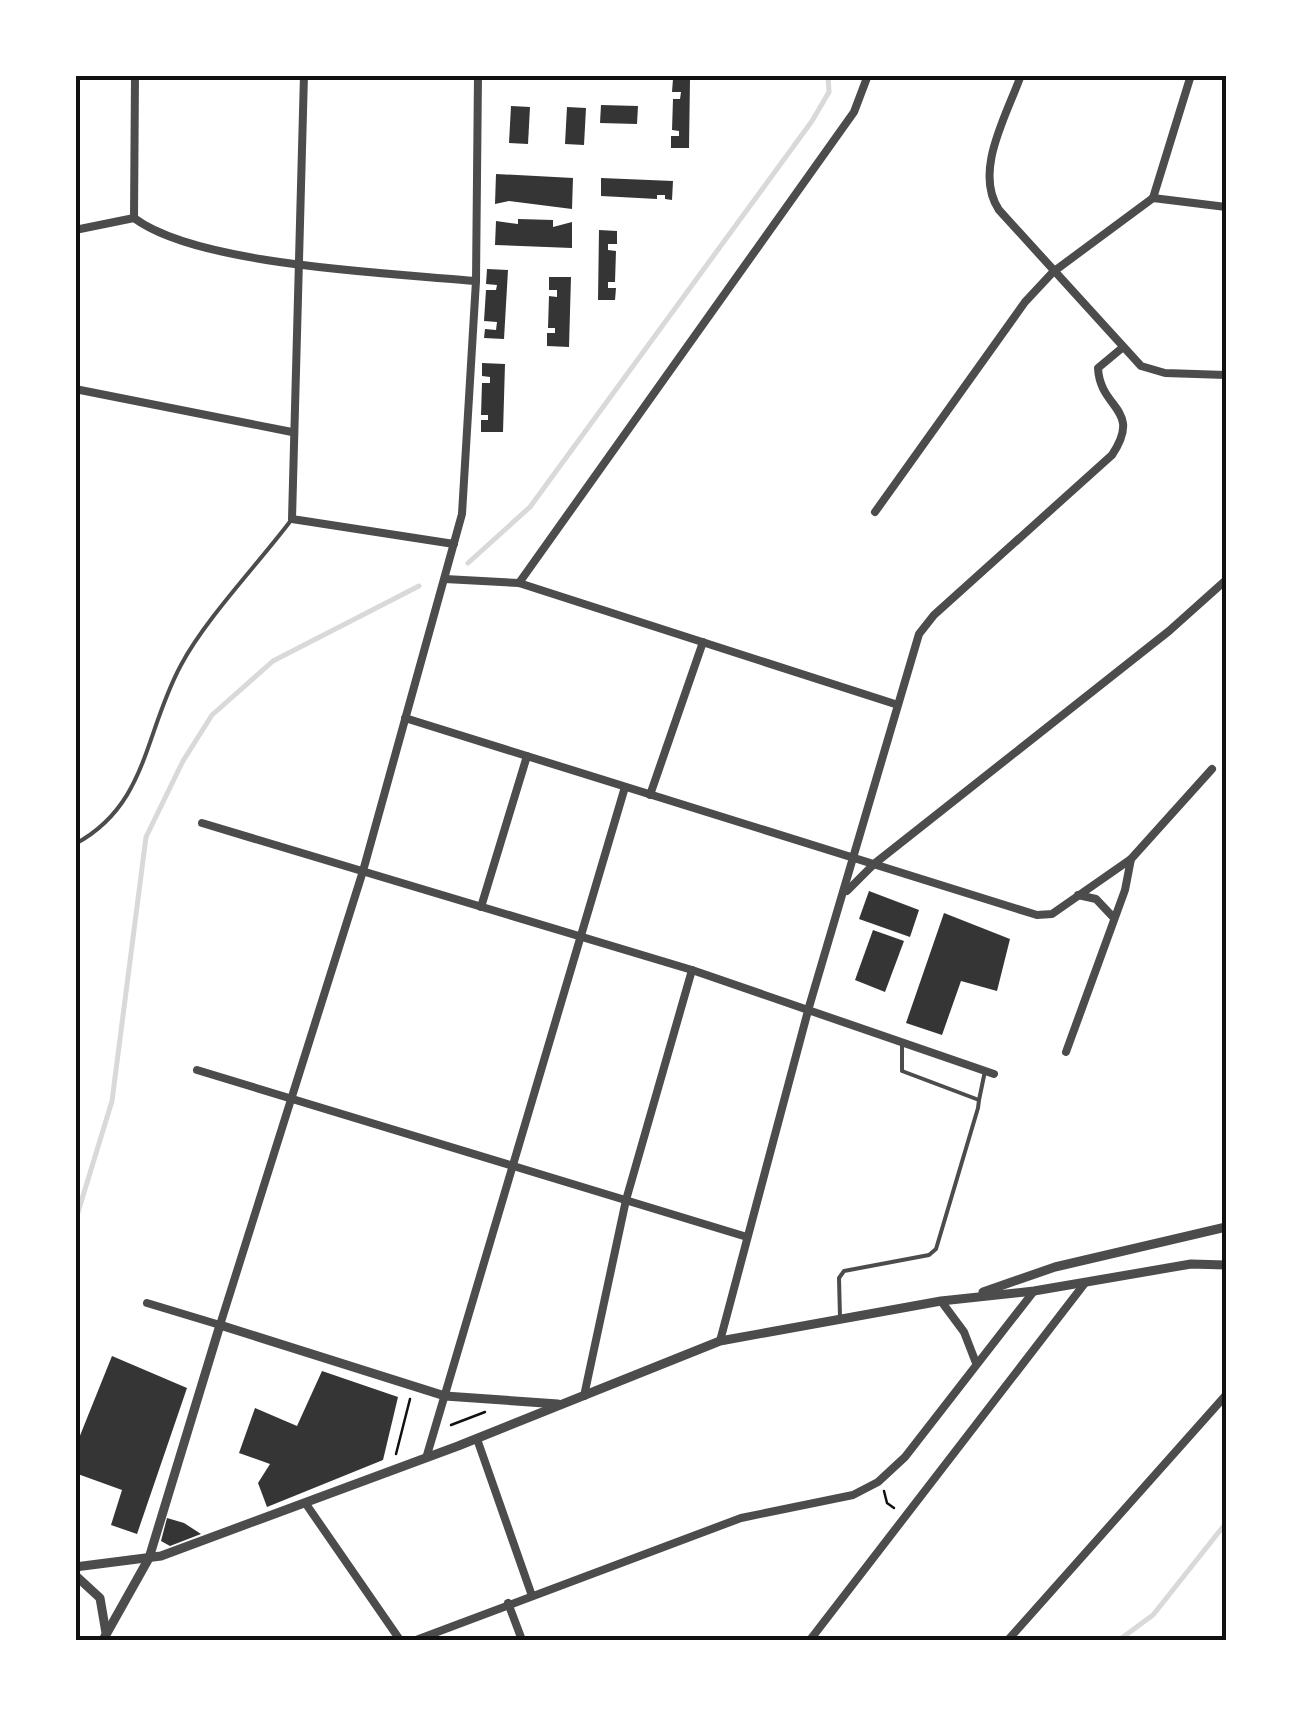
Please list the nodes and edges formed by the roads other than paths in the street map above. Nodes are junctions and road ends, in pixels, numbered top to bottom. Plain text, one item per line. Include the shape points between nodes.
1 (135, 75) edge
2 (304, 75) edge
3 (478, 75) edge
4 (868, 75) edge
5 (1021, 75) edge
6 (1191, 75) edge
7 (1153, 198) junction
8 (1226, 207) edge
9 (134, 218) junction
10 (75, 230) edge
11 (301, 265) junction
12 (1053, 272) junction
13 (476, 281) junction
14 (1122, 348) junction
15 (1226, 375) edge
16 (75, 388) edge
17 (292, 432) junction
18 (875, 512) dead end
19 (292, 519) junction
20 (454, 544) junction
21 (445, 579) junction
22 (1226, 580) edge
23 (518, 583) junction
24 (703, 642) junction
25 (895, 704) junction
26 (405, 718) junction
27 (527, 756) junction
28 (1212, 769) dead end
29 (624, 787) junction
30 (650, 794) junction
31 (202, 822) dead end
32 (75, 844) edge
33 (852, 858) junction
34 (1131, 860) junction
35 (874, 864) junction
36 (363, 871) junction
37 (845, 894) junction
38 (1078, 895) junction
39 (480, 907) junction
40 (1114, 918) junction
41 (580, 937) junction
42 (692, 970) junction
43 (809, 1008) junction
44 (902, 1042) junction
45 (1066, 1052) dead end
46 (198, 1070) dead end
47 (989, 1072) joint
48 (294, 1099) junction
49 (979, 1100) junction
50 (512, 1166) junction
51 (626, 1200) junction
52 (1226, 1227) edge
53 (747, 1237) junction
54 (1226, 1264) edge
55 (1055, 1267) junction
56 (1084, 1283) junction
57 (1034, 1291) junction
58 (967, 1297) junction
59 (941, 1301) junction
60 (147, 1302) dead end
61 (840, 1317) junction
62 (220, 1325) junction
63 (720, 1342) junction
64 (976, 1363) junction
65 (1226, 1395) edge
66 (445, 1396) junction
67 (584, 1396) junction
68 (566, 1404) junction
69 (477, 1439) junction
70 (427, 1455) junction
71 (306, 1504) junction
72 (149, 1558) junction
73 (75, 1567) edge
74 (75, 1575) edge
75 (531, 1594) junction
76 (508, 1603) junction
77 (104, 1638) edge
78 (400, 1640) edge
79 (416, 1640) edge
80 (522, 1640) edge
81 (810, 1640) edge
82 (1008, 1640) edge

1 - 9 street
2 - 11 street
3 - 13 street
4 - 23 street via 854,112
5 - 12 street via 987,172 988,194
6 - 7 street
7 - 8 street
7 - 12 street
9 - 10 street
9 - 11 street via 155,234
11 - 13 street
11 - 17 street
12 - 14 street
12 - 18 street
13 - 20 street via 462,514
14 - 15 street via 1142,366 1165,373
14 - 25 street via 1098,368 1098,383 1125,419 1112,455 934,615 919,634
16 - 17 street
17 - 19 street
19 - 20 street
19 - 32 lane via 182,663 132,794 103,829
20 - 21 street
21 - 23 street
21 - 26 street
22 - 35 street
23 - 24 street
24 - 25 street
24 - 30 street
25 - 33 street
26 - 27 street
26 - 36 street
27 - 29 street
27 - 39 street
28 - 34 street
29 - 30 street
29 - 41 street
30 - 33 street
31 - 36 street
33 - 35 street
33 - 37 street
34 - 38 street
34 - 40 street
35 - 37 street
35 - 38 street via 1036,915 1052,914
36 - 39 street
36 - 48 street
37 - 43 street
38 - 40 street via 1096,898
39 - 41 street
40 - 45 street
41 - 42 street
41 - 50 street
42 - 43 street
42 - 51 street
43 - 44 street
43 - 53 street
44 - 47 street
44 - 49 lane via 902,1070
46 - 48 street
47 - 49 lane
48 - 50 street
48 - 62 street
49 - 61 lane via 936,1249 844,1271
50 - 51 street
50 - 66 street
51 - 53 street
51 - 67 street
52 - 55 street
53 - 63 street
54 - 56 street
55 - 57 street
55 - 58 street
56 - 57 street
56 - 81 street
57 - 58 street
57 - 64 street
58 - 59 street
59 - 61 street
59 - 64 street
60 - 62 street
61 - 63 street
62 - 66 street
62 - 72 street
63 - 67 street
64 - 75 street via 904,1457 853,1495 741,1518
65 - 82 street
66 - 68 street
66 - 70 street
67 - 68 street
68 - 69 street
69 - 70 street
69 - 75 street
70 - 71 street
71 - 72 street
71 - 78 street
72 - 73 street
72 - 77 street
74 - 77 street via 100,1598
75 - 76 street
76 - 79 street
76 - 80 street

